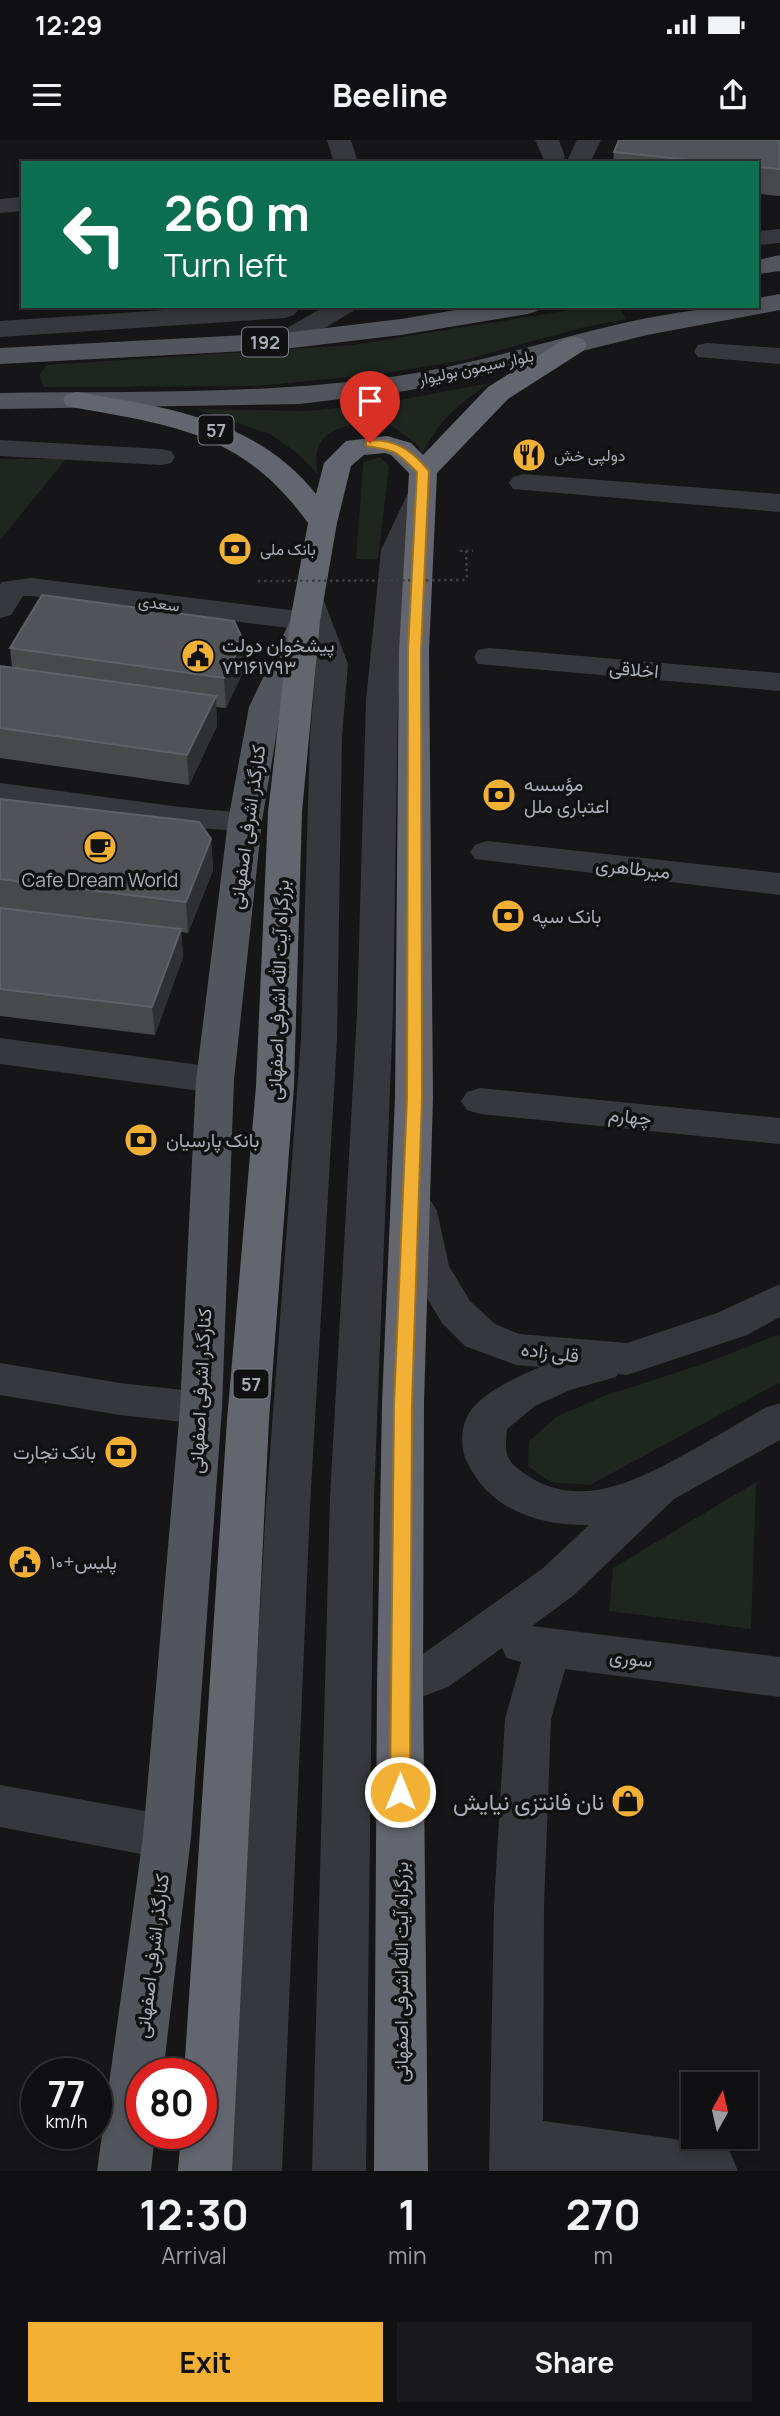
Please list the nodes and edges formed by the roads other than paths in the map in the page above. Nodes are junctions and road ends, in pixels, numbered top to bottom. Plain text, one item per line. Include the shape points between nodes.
1 (339, 140) edge
2 (589, 140) edge
3 (344, 161) edge
4 (579, 161) edge
5 (21, 204) edge
6 (0, 206) edge
7 (780, 236) edge
8 (759, 238) edge
9 (780, 263) edge
10 (759, 267) edge
11 (780, 302) edge
12 (759, 306) edge
13 (341, 308) edge
14 (516, 308) edge
15 (748, 308) edge
16 (285, 310) dead end
17 (0, 329) edge
18 (284, 341) junction
19 (574, 345) junction
20 (706, 351) dead end
21 (0, 356) edge
22 (780, 356) edge
23 (77, 400) junction
24 (0, 401) edge
25 (0, 449) edge
26 (161, 457) dead end
27 (422, 483) junction
28 (523, 484) dead end
29 (780, 503) edge
30 (323, 523) junction
31 (7, 599) edge
32 (308, 610) junction
33 (489, 657) dead end
34 (780, 682) edge
35 (0, 793) edge
36 (245, 821) junction
37 (486, 852) dead end
38 (780, 884) edge
39 (0, 1051) edge
40 (215, 1080) junction
41 (480, 1101) dead end
42 (780, 1131) edge
43 (411, 1185) junction
44 (780, 1299) edge
45 (627, 1359) junction
46 (0, 1379) edge
47 (201, 1408) junction
48 (780, 1420) edge
49 (659, 1487) junction
50 (482, 1639) junction
51 (548, 1647) junction
52 (780, 1677) edge
53 (400, 1685) junction
54 (0, 1806) edge
55 (167, 1837) junction
56 (517, 2157) edge
57 (124, 2171) edge
58 (205, 2171) edge
59 (255, 2171) edge
60 (339, 2171) edge
61 (401, 2171) edge
62 (711, 2171) edge

1 - 3 street
2 - 4 street
5 - 6 street
7 - 8 street
9 - 10 main road
11 - 12 main road, بلوار سیمون بولیوار
13 - 18 street
14 - 18 main road, 192
15 - 19 main road, بلوار سیمون بولیوار
16 - 17 street
18 - 21 main road, 192
19 - 23 main road, بلوار سیمون بولیوار via 428,378 300,397
19 - 27 highway via 498,393
20 - 22 street
23 - 24 main road, بلوار سیمون بولیوار
23 - 30 highway, 57 via 198,423 226,434 289,481
25 - 26 street
27 - 30 highway, بزرگراه آیت الله اشرفی اصفهانی via 401,449 387,444 356,447 338,463
27 - 43 highway, بزرگراه آیت الله اشرفی اصفهانی via 414,651
27 - 60 street via 396,550 382,701 375,1013 352,1498
28 - 29 street
30 - 32 highway, بزرگراه آیت الله اشرفی اصفهانی / 57
31 - 32 street, سعدی via 31,587
32 - 36 main road, کنارگذر اشرفی اصفهانی via 265,707
32 - 58 highway, بزرگراه آیت الله اشرفی اصفهانی / 57 via 285,811 275,1086 248,1420
32 - 59 street via 332,664 318,1040 288,1506
33 - 34 street, اخلاقی
35 - 36 street
36 - 40 main road, کنارگذر اشرفی اصفهانی
37 - 38 street, میرطاهری
39 - 40 street
40 - 47 main road, کنارگذر اشرفی اصفهانی
41 - 42 street, چهارم
43 - 45 street, قلی زاده via 429,1268 456,1312 480,1335 516,1349
43 - 53 highway, بزرگراه آیت الله اشرفی اصفهانی
44 - 45 street, قلی زاده via 732,1324
45 - 49 street via 560,1376 520,1394 486,1422 483,1451 493,1471 512,1488 534,1501 562,1507 604,1507
46 - 47 street
47 - 55 main road, کنارگذر اشرفی اصفهانی
48 - 49 street
49 - 50 street via 558,1582
50 - 51 street, سوری
50 - 53 street via 432,1674
51 - 52 street, سوری
51 - 56 street via 528,1719 519,1905
53 - 61 highway, بزرگراه آیت الله اشرفی اصفهانی
54 - 55 street
55 - 57 main road, کنارگذر اشرفی اصفهانی
56 - 62 street

